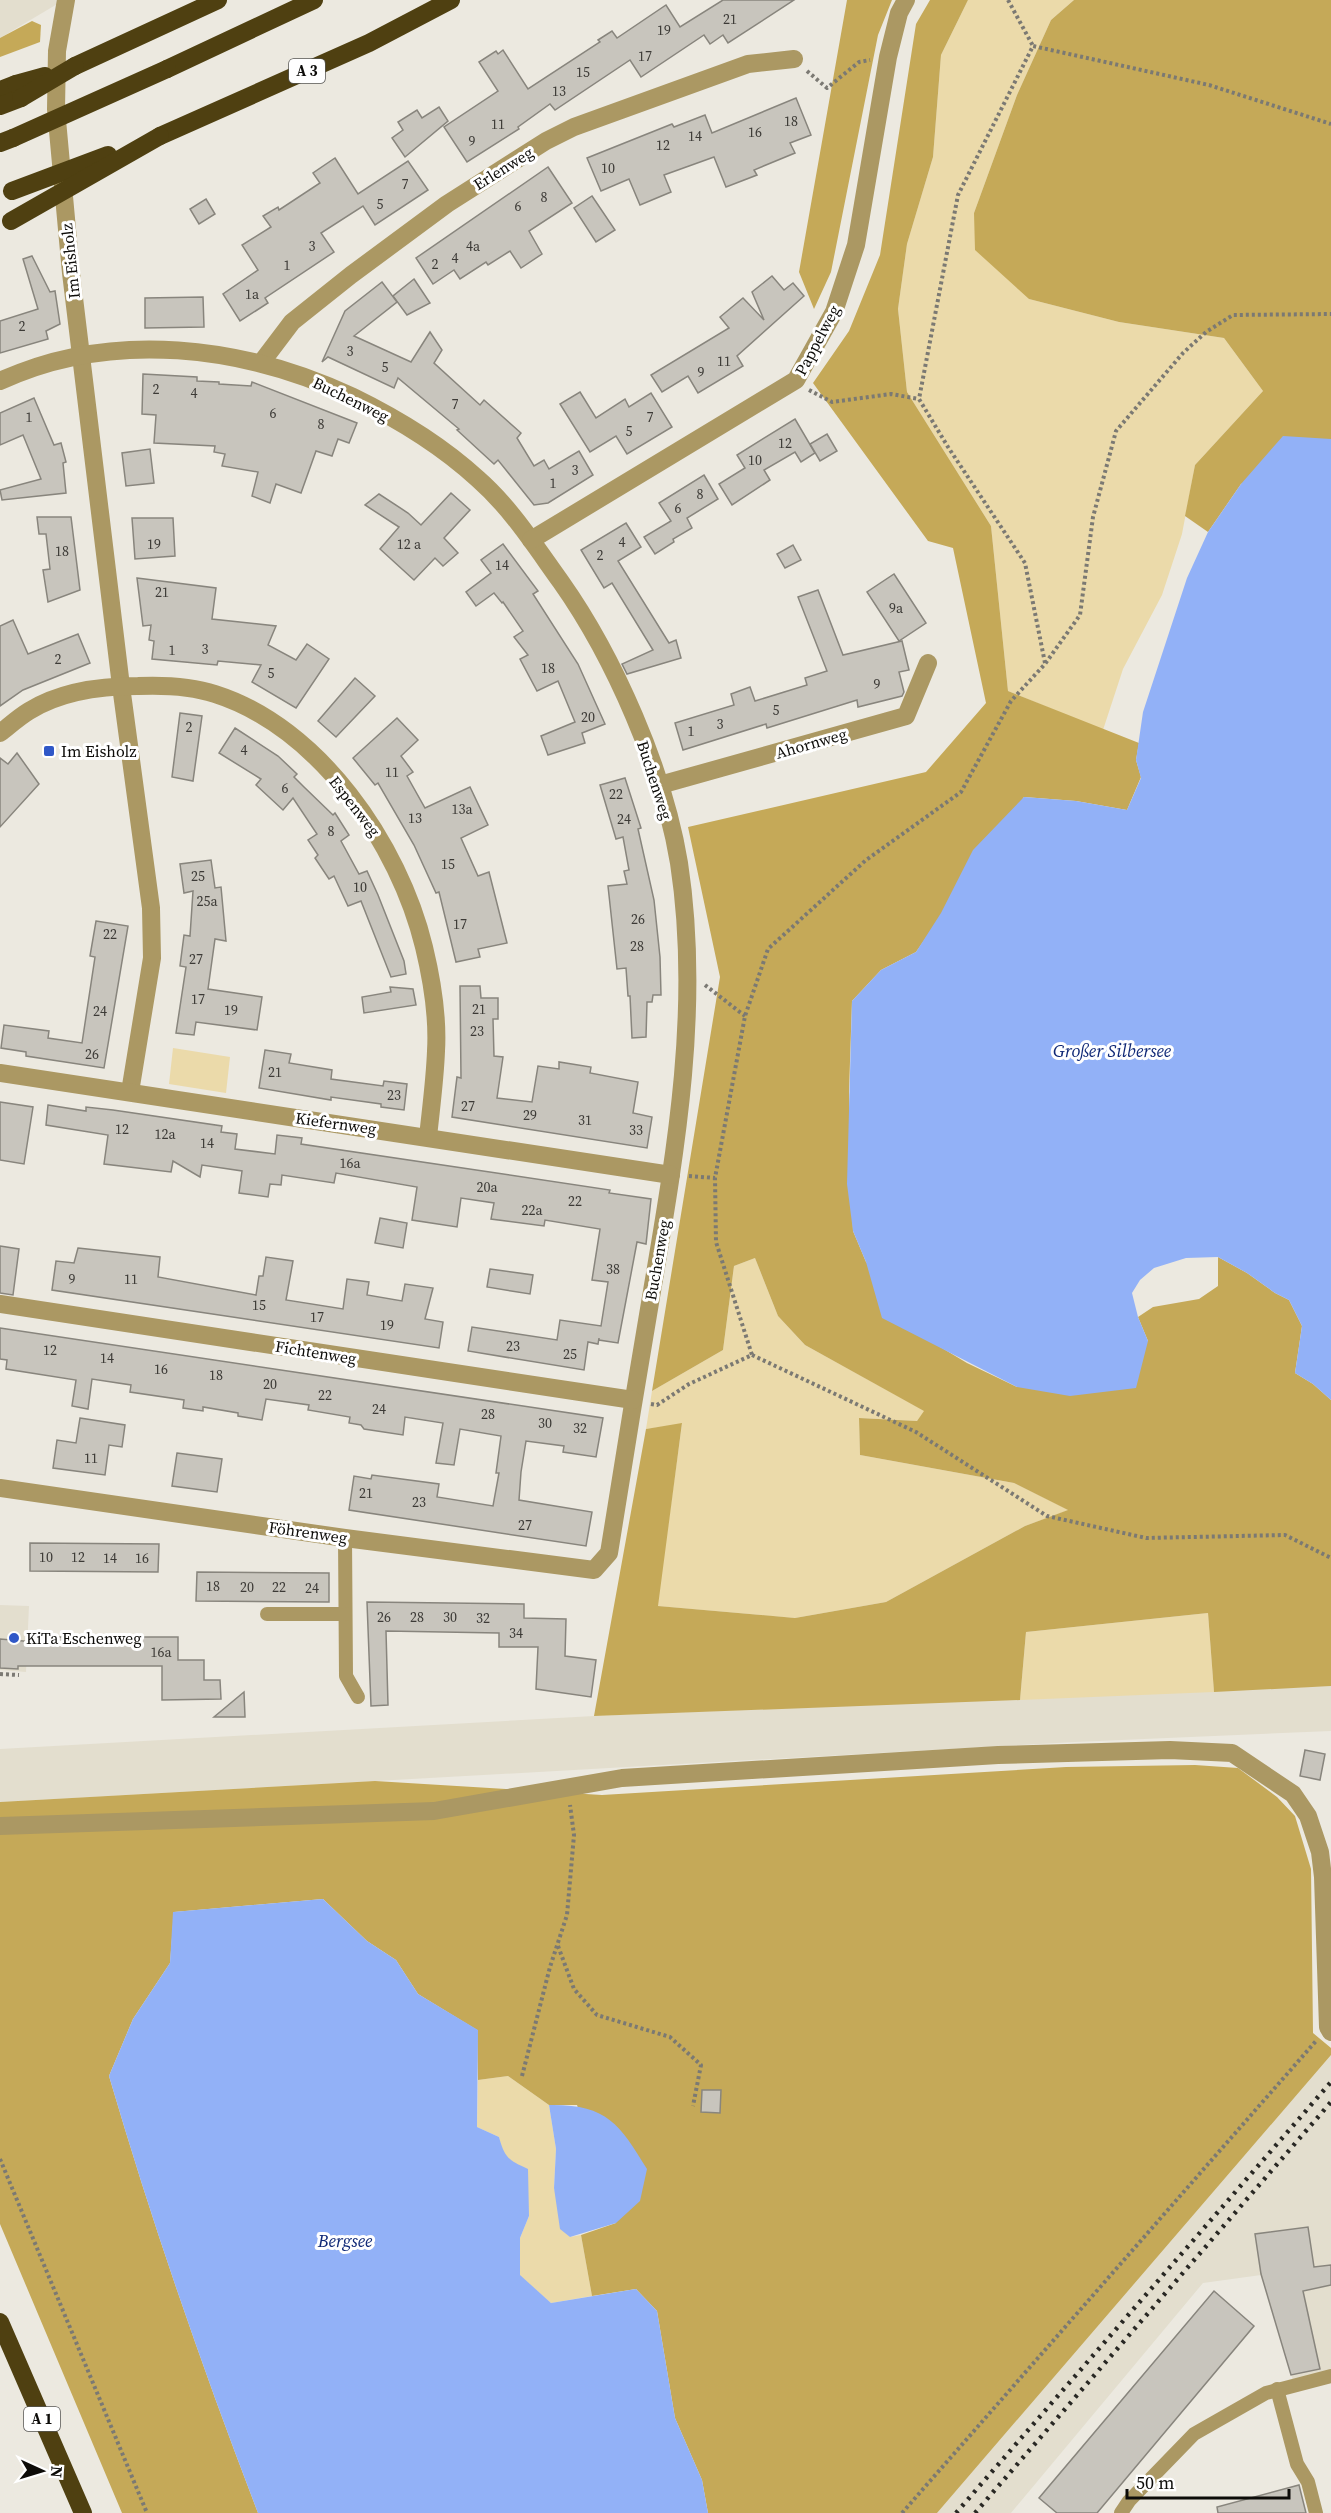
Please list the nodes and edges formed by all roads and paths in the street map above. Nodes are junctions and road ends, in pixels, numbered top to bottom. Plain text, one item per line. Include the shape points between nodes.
1 (66, 0) edge
2 (218, 0) edge
3 (314, 0) edge
4 (451, 0) edge
5 (906, 0) edge
6 (1008, 0) edge
7 (1033, 46) junction
8 (888, 57) junction
9 (794, 59) joint
10 (12, 91) edge
11 (0, 106) edge
12 (1331, 124) edge
13 (160, 136) junction
14 (6, 141) edge
15 (6, 194) edge
16 (4, 225) edge
17 (1331, 314) edge
18 (80, 354) junction
19 (261, 363) junction
20 (0, 381) edge
21 (796, 381) junction
22 (919, 399) junction
23 (531, 540) junction
24 (928, 663) dead end
25 (1045, 664) junction
26 (121, 686) junction
27 (0, 733) edge
28 (660, 785) junction
29 (688, 975) junction
30 (745, 1016) junction
31 (0, 1073) edge
32 (130, 1092) junction
33 (428, 1137) junction
34 (672, 1175) junction
35 (716, 1178) junction
36 (0, 1304) edge
37 (752, 1355) junction
38 (633, 1400) junction
39 (0, 1488) edge
40 (345, 1538) junction
41 (609, 1553) joint
42 (1331, 1558) edge
43 (267, 1614) dead end
44 (345, 1614) junction
45 (0, 1674) edge
46 (19, 1675) dead end
47 (358, 1697) dead end
48 (567, 1786) junction
49 (0, 1826) edge
50 (557, 1946) junction
51 (1330, 2030) edge
52 (522, 2076) dead end
53 (693, 2106) dead end
54 (0, 2159) edge
55 (0, 2323) edge
56 (1331, 2376) edge
57 (1277, 2390) junction
58 (83, 2513) edge
59 (147, 2513) edge
60 (902, 2513) edge
61 (1121, 2513) edge
62 (1316, 2513) edge

1 - 18 street, Im Eisholz via 57,51 56,109
2 - 10 highway, bridge
3 - 14 highway, bridge
4 - 13 highway, A 3 via 369,43
5 - 8 street, Pappelweg
6 - 7 path
7 - 12 path via 1209,85
7 - 22 path via 958,195
8 - 9 path via 859,62 827,88
8 - 21 street, Pappelweg via 856,245 834,312
9 - 19 street, Erlenweg via 748,64 552,138 447,204 351,275 292,322
10 - 11 highway
13 - 15 highway, A 3, bridge
13 - 16 highway, bridge
17 - 25 path via 1233,315 1206,332 1184,353 1116,431 1093,517 1080,615
18 - 19 street, Buchenweg via 154,349 214,353
18 - 20 street, Buchenweg
18 - 26 street, Im Eisholz
19 - 23 street, Buchenweg via 315,380 368,404 420,436 477,478
21 - 22 path via 832,402 891,394
21 - 23 street, Pappelweg
22 - 25 path via 1025,563
23 - 28 street, Buchenweg via 582,612 622,688
24 - 28 street, Ahornweg via 906,717
25 - 30 path via 1011,700 961,792 866,860 768,949
26 - 27 street, Espenweg via 74,692 52,700 29,711
26 - 32 street, Im Eisholz via 151,918 152,958
26 - 33 street, Espenweg via 168,685 214,693 264,715 310,752 380,835 424,946 435,1011 436,1049
28 - 29 street, Buchenweg via 678,860
29 - 30 path via 713,989
29 - 34 street, Buchenweg
30 - 35 path
31 - 32 street, Kiefernweg
32 - 33 street, Kiefernweg
33 - 34 street, Kiefernweg
34 - 35 path
34 - 38 street, Buchenweg
35 - 37 path via 716,1242
36 - 38 street, Fichtenweg
37 - 38 path via 689,1384 657,1405
37 - 42 path via 916,1432 1047,1516 1146,1538 1285,1535
38 - 41 street, Buchenweg
39 - 40 street, Föhrenweg
40 - 41 street, Föhrenweg via 594,1570
40 - 44 lane
43 - 44 lane
44 - 47 lane via 346,1676
45 - 46 path
48 - 49 street via 434,1811
48 - 50 path via 574,1835 567,1915
48 - 51 street via 622,1778 998,1755 1170,1750 1232,1753 1293,1794 1308,1816 1320,1852 1323,1877
50 - 52 path
50 - 53 path via 574,1989 597,2015 670,2037 701,2065
51 - 60 path
54 - 59 path
55 - 58 highway, A 1
56 - 57 lane
57 - 61 lane via 1194,2434
57 - 62 lane

